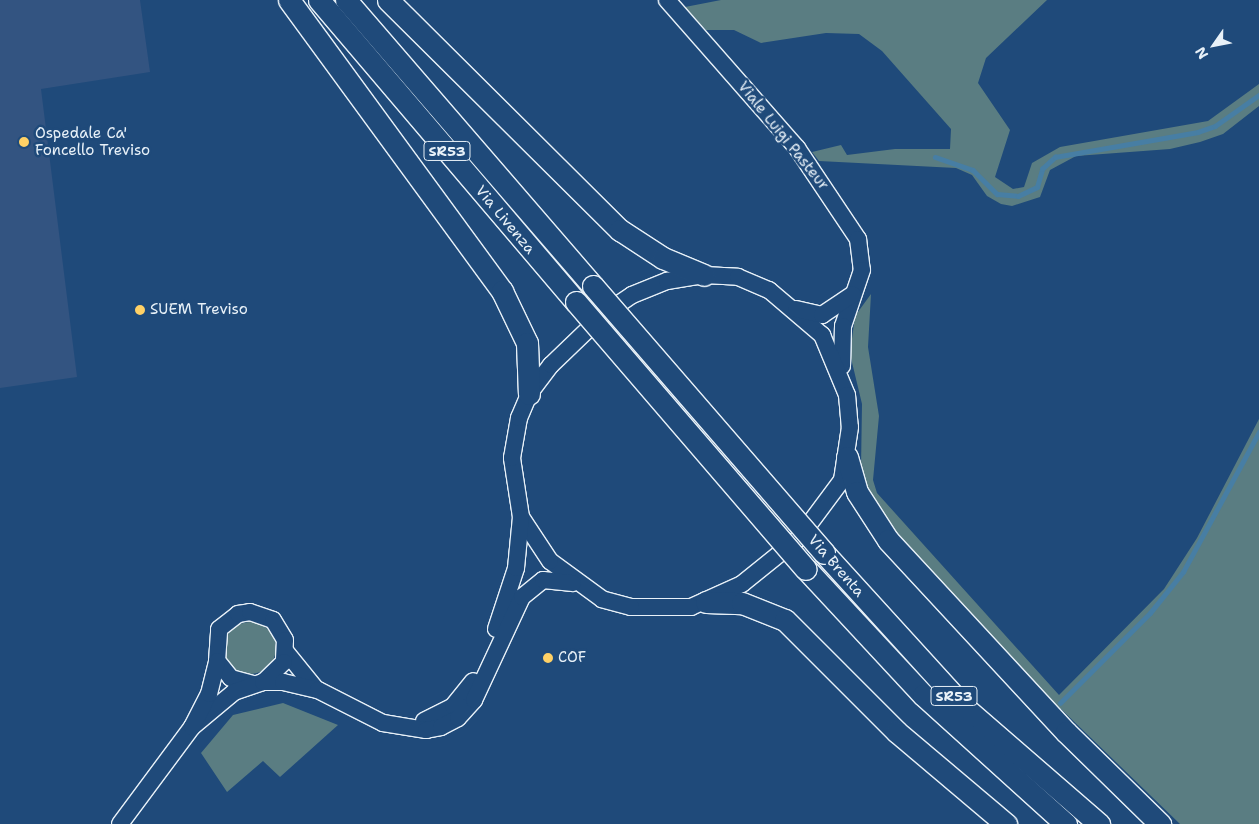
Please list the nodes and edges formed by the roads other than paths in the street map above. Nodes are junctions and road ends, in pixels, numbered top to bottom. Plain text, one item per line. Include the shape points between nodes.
1 (289, 0) edge
2 (319, 0) edge
3 (346, 0) edge
4 (388, 0) edge
5 (667, 0) edge
6 (704, 275) junction
7 (593, 286) joint
8 (856, 290) junction
9 (576, 302) joint
10 (792, 308) junction
11 (842, 376) junction
12 (530, 394) junction
13 (847, 457) junction
14 (521, 517) junction
15 (575, 583) junction
16 (706, 602) junction
17 (286, 652) junction
18 (217, 661) junction
19 (258, 683) junction
20 (318, 690) junction
21 (394, 726) junction
22 (192, 727) junction
23 (120, 824) edge
24 (1006, 824) edge
25 (1066, 824) edge
26 (1100, 824) edge
27 (1160, 824) edge

1 - 12 highway via 502,291 527,343
2 - 9 highway, Via Livenza / SR53
3 - 7 highway, Via Livenza / SR53
4 - 6 highway via 620,230 662,258
5 - 8 street, Viale Luigi Pasteur via 797,148 845,215 862,257
6 - 10 street via 738,278 768,290
6 - 12 street via 667,281 632,295 576,339
7 - 26 highway, Via Brenta / SR53, bridge via 824,553 964,707
8 - 10 street via 849,301 822,315
8 - 11 street, Viale Luigi Pasteur via 843,326
9 - 25 highway, Via Brenta / SR53, bridge via 806,569 923,695
10 - 11 street via 822,335
11 - 13 street via 850,427
12 - 14 street via 519,418 512,458
13 - 16 street via 832,498 799,538 757,574
13 - 27 highway via 857,492 888,540 1066,732
14 - 15 street via 550,561
14 - 21 street via 516,568 475,678 445,713
15 - 16 street via 602,599 631,607 673,608
15 - 21 street via 542,580 522,597 482,685 458,718 433,730
16 - 24 highway via 742,602 785,620 917,750
17 - 18 street via 283,634 273,620 250,612 228,620 219,629
17 - 19 street via 278,670
17 - 20 street
18 - 19 street via 231,678
18 - 22 street via 209,694
19 - 20 street
19 - 22 street via 225,698
20 - 21 street
22 - 23 street

